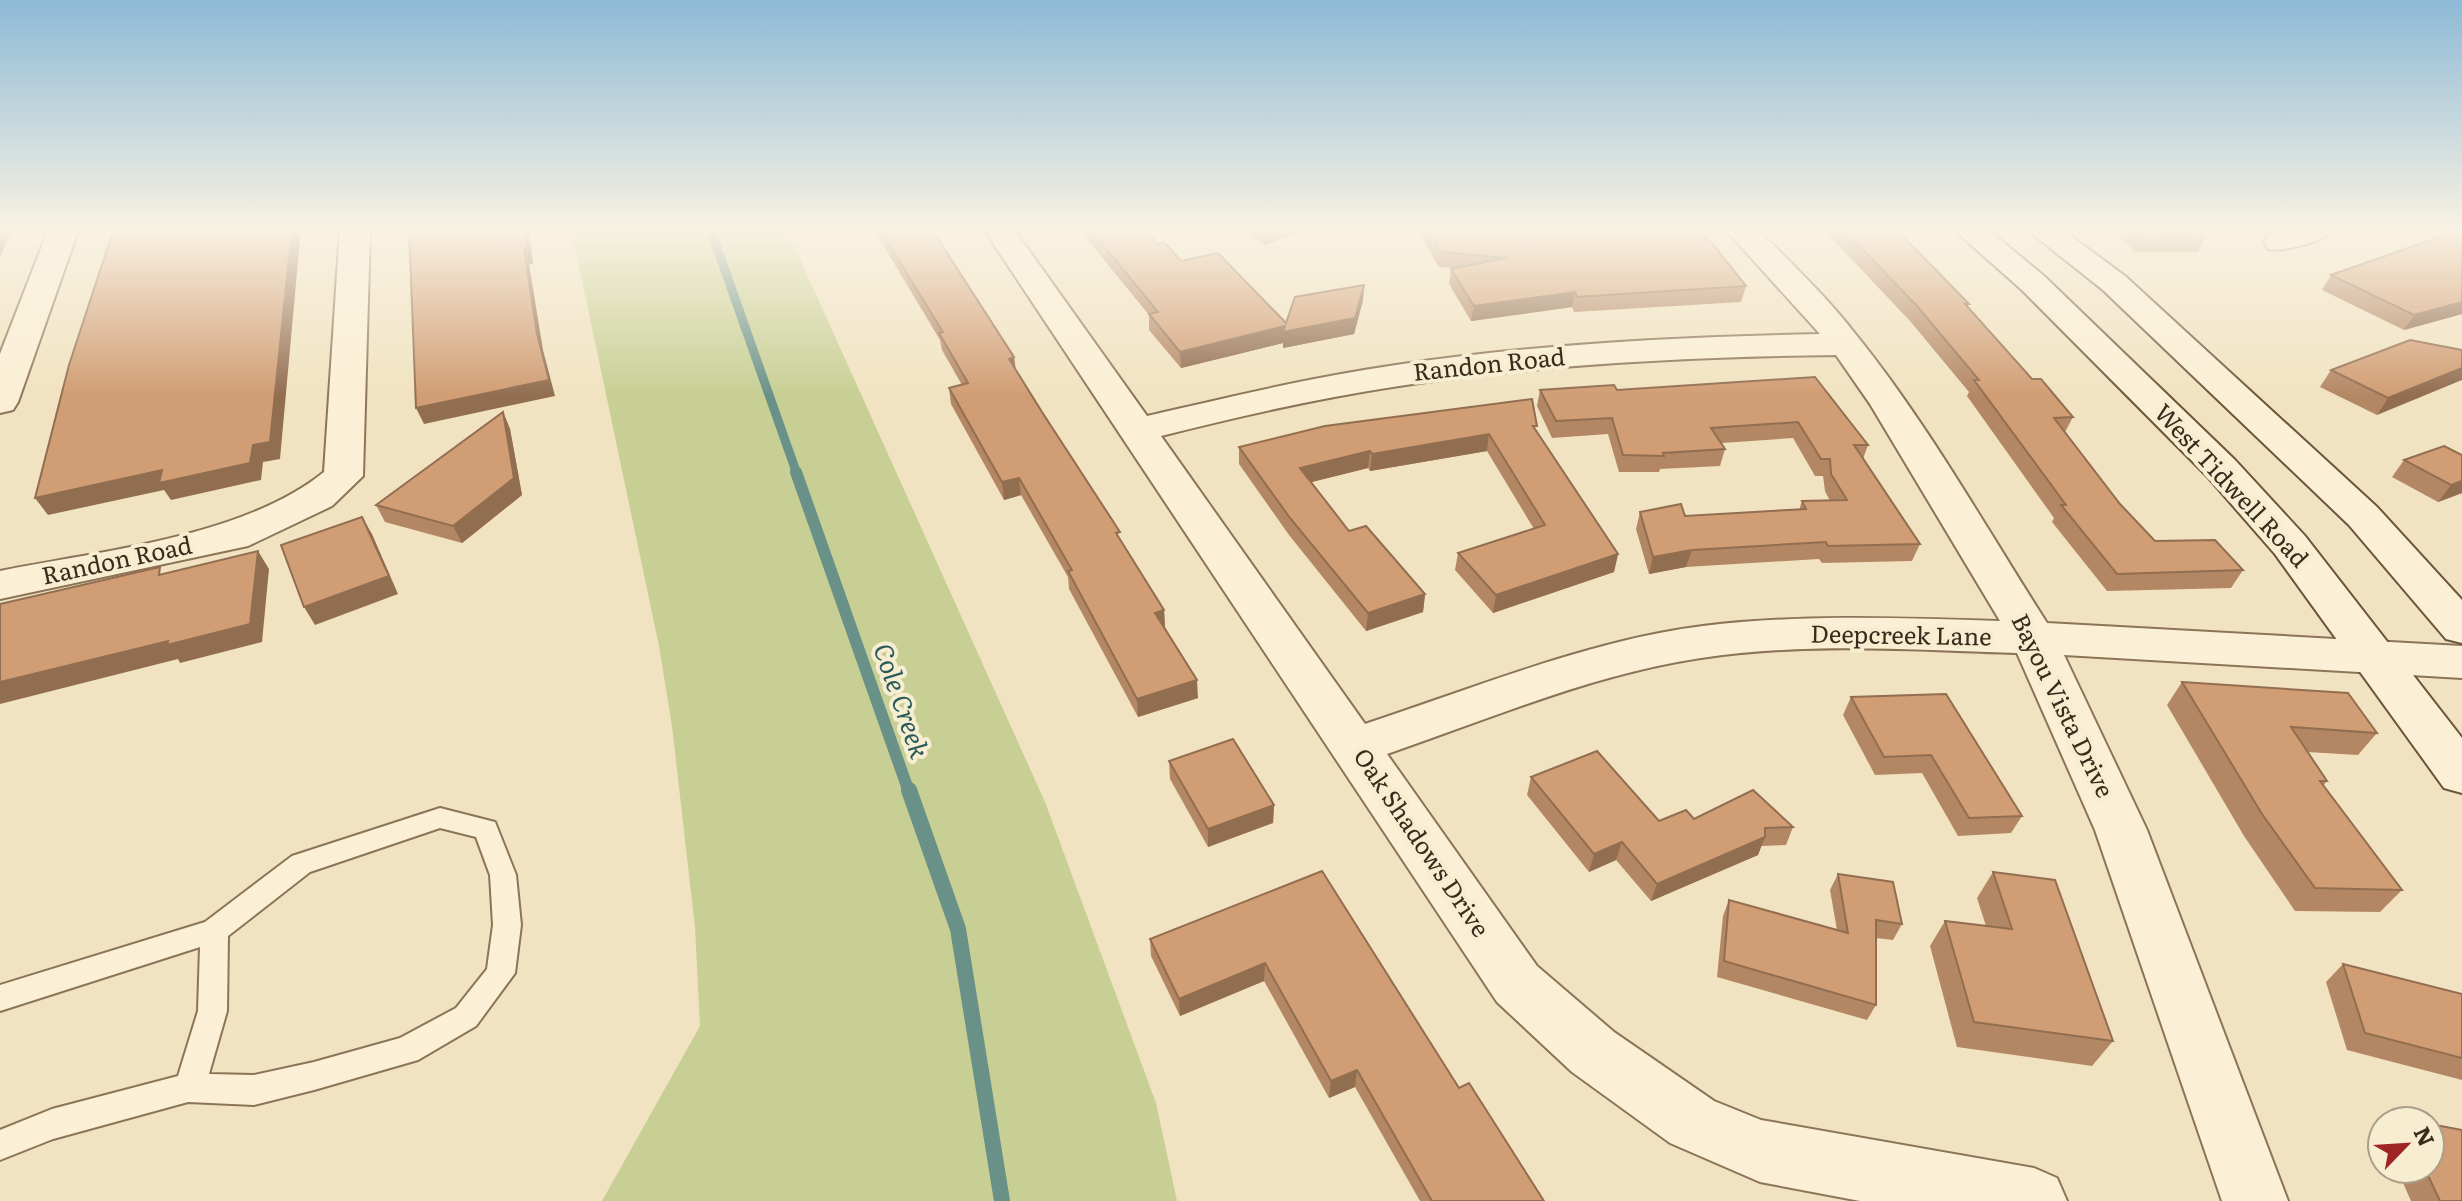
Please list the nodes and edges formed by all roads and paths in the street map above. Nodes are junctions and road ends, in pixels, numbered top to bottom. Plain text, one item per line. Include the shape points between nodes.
1 (43, 284) edge
2 (352, 284) edge
3 (1037, 284) edge
4 (1793, 284) edge
5 (2034, 284) edge
6 (2115, 284) edge
7 (1846, 344) junction
8 (0, 402) edge
9 (1138, 430) junction
10 (0, 585) edge
11 (2462, 628) edge
12 (2033, 638) junction
13 (2372, 655) junction
14 (2462, 662) edge
15 (1354, 746) junction
16 (2462, 774) edge
17 (214, 931) junction
18 (0, 998) edge
19 (188, 1088) junction
20 (0, 1145) edge
21 (2034, 1201) edge
22 (2255, 1201) edge

1 - 8 street
2 - 10 street, Randon Road via 343,476 318,497 233,537
3 - 9 street, Oak Shadows Drive
4 - 7 street, Bayou Vista Drive
5 - 13 street, West Tidwell Road via 2221,468 2290,545
6 - 11 street via 2363,516
7 - 9 street, Randon Road via 1709,345 1399,375
7 - 12 street, Bayou Vista Drive
9 - 15 street, Oak Shadows Drive
12 - 13 street, Deepcreek Lane
12 - 15 street, Deepcreek Lane via 1883,633 1701,642 1610,661
12 - 22 street, Bayou Vista Drive via 2121,830
13 - 14 street, Deepcreek Lane
13 - 16 street, West Tidwell Road
15 - 21 street, Oak Shadows Drive via 1517,984 1593,1052 1692,1122 1760,1151
17 - 18 lane
17 - 19 lane via 217,997 206,1048
17 - 19 lane via 301,864 440,818 486,829 503,875 507,925 501,973 466,1017 407,1050 314,1076 254,1090
19 - 20 lane via 52,1124

